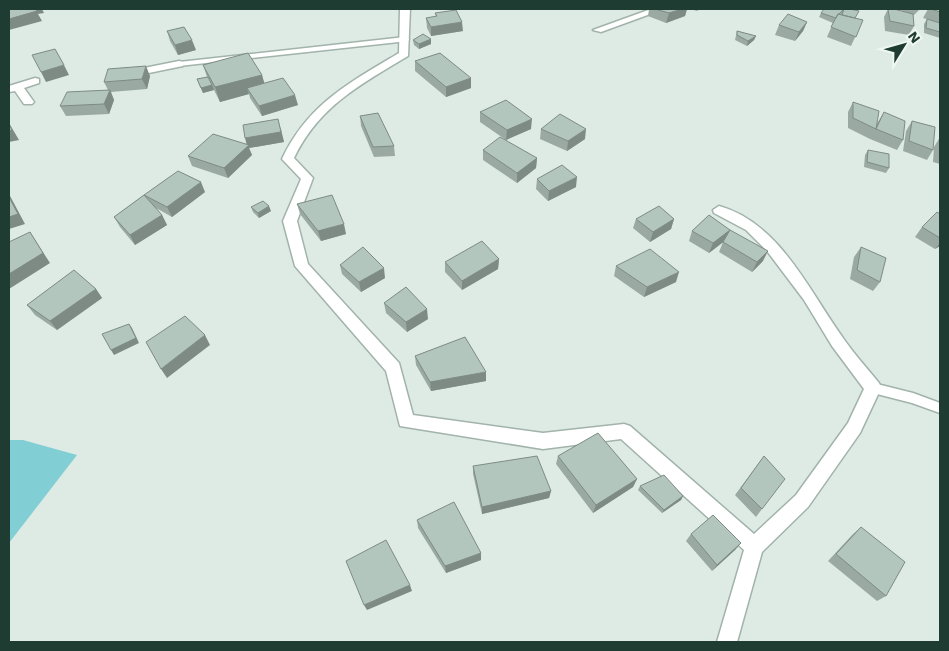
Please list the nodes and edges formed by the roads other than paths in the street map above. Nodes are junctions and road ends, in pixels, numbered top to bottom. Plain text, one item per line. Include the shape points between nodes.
1 (405, 9) edge
2 (659, 9) edge
3 (598, 30) dead end
4 (404, 38) junction
5 (179, 64) joint
6 (118, 73) edge
7 (35, 81) dead end
8 (13, 87) edge
9 (28, 102) dead end
10 (719, 210) dead end
11 (873, 388) junction
12 (940, 408) edge
13 (754, 547) junction
14 (727, 642) edge

1 - 4 street
2 - 3 street
4 - 5 lane
4 - 13 street via 404,54 330,100 296,138 288,159 307,178 290,221 302,266 393,368 406,421 543,441 624,431
5 - 6 street via 133,74
7 - 8 street
8 - 9 street
10 - 11 street via 751,227 772,248
11 - 12 lane
11 - 13 street via 854,428 808,494
13 - 14 street

